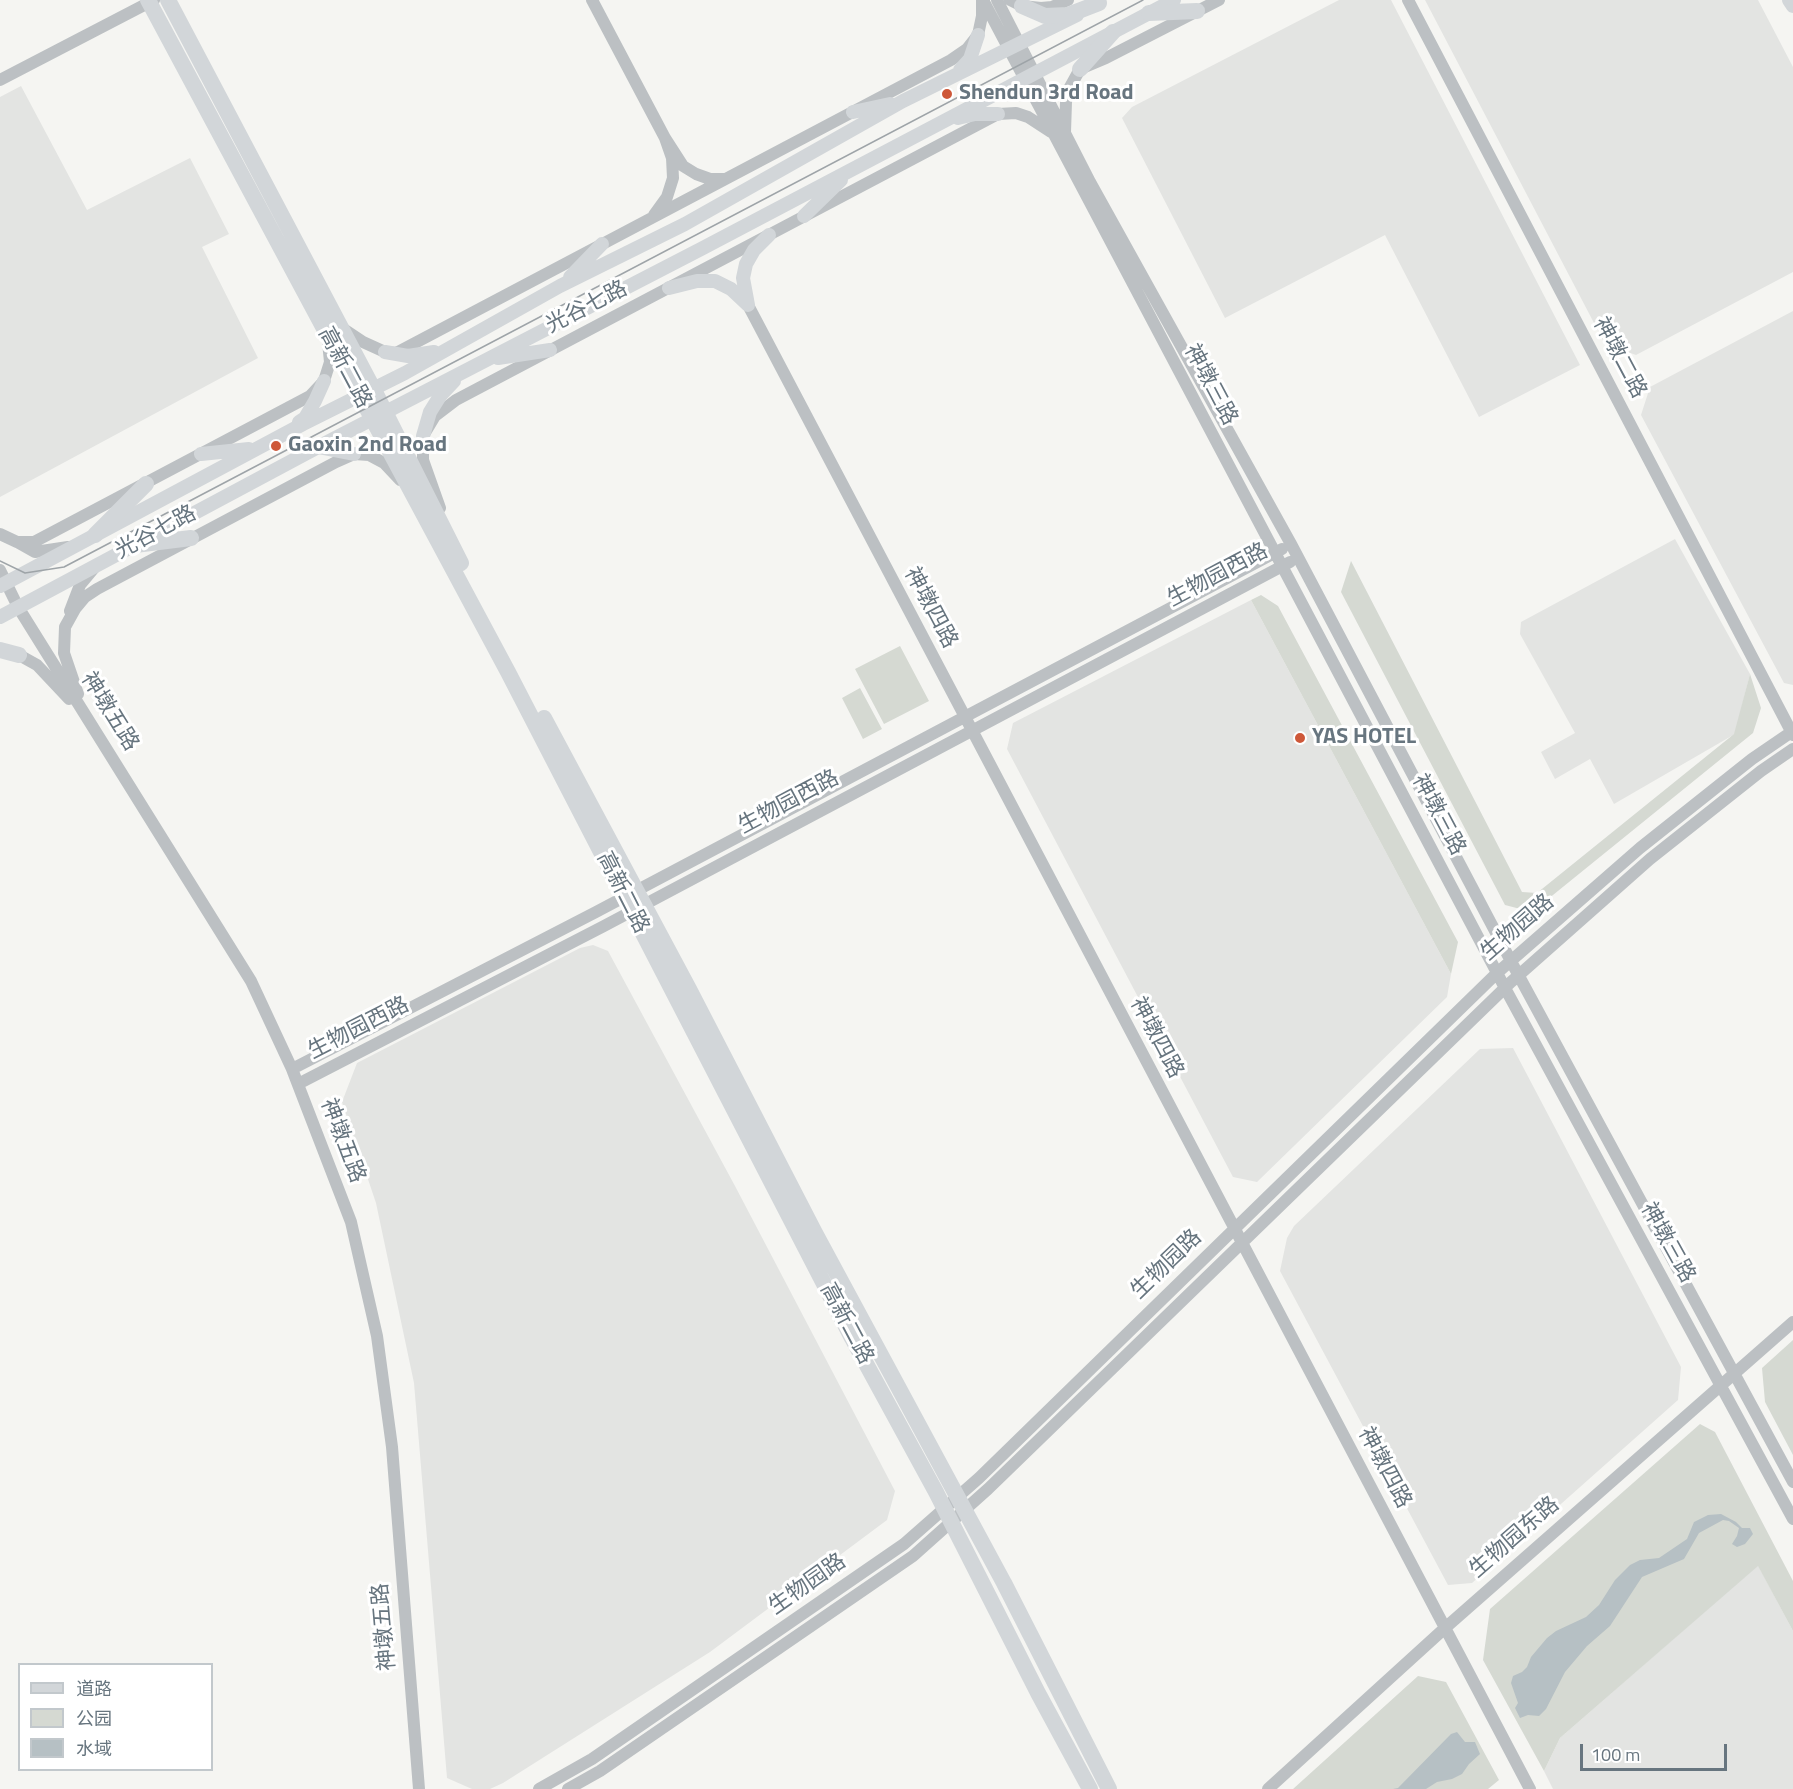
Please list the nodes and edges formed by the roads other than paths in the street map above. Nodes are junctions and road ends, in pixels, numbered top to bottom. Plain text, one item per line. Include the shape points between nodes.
1 (168, 0) edge
2 (592, 0) edge
3 (982, 0) edge
4 (997, 0) edge
5 (1068, 0) edge
6 (1174, 0) edge
7 (1219, 0) edge
8 (1408, 0) edge
9 (1790, 0) edge
10 (150, 1) edge
11 (1102, 2) edge
12 (1016, 3) edge
13 (1793, 6) edge
14 (1197, 11) junction
15 (1149, 13) junction
16 (1113, 32) junction
17 (978, 35) junction
18 (1014, 48) junction
19 (1080, 69) junction
20 (955, 75) junction
21 (1029, 75) junction
22 (0, 80) edge
23 (903, 101) junction
24 (853, 112) junction
25 (998, 114) junction
26 (941, 122) junction
27 (1059, 133) junction
28 (665, 138) junction
29 (852, 169) junction
30 (726, 179) junction
31 (804, 216) junction
32 (652, 218) junction
33 (769, 235) junction
34 (602, 244) junction
35 (560, 286) junction
36 (669, 288) junction
37 (748, 305) junction
38 (334, 332) junction
39 (448, 348) junction
40 (550, 351) junction
41 (385, 352) junction
42 (487, 360) junction
43 (459, 374) junction
44 (324, 381) junction
45 (366, 392) junction
46 (378, 416) junction
47 (290, 431) junction
48 (423, 436) junction
49 (318, 447) junction
50 (257, 448) junction
51 (201, 454) junction
52 (354, 454) junction
53 (146, 484) junction
54 (418, 506) junction
55 (0, 534) edge
56 (95, 535) junction
57 (191, 538) junction
58 (17, 542) junction
59 (78, 544) junction
60 (1291, 544) junction
61 (135, 545) junction
62 (1276, 552) junction
63 (457, 554) junction
64 (1298, 558) junction
65 (96, 565) junction
66 (1283, 566) junction
67 (1, 580) edge
68 (18, 607) junction
69 (0, 617) edge
70 (65, 627) junction
71 (0, 652) edge
72 (19, 655) joint
73 (87, 717) junction
74 (964, 718) junction
75 (971, 732) junction
76 (1792, 733) edge
77 (1793, 748) edge
78 (634, 901) junction
79 (1511, 962) junction
80 (1497, 973) junction
81 (1519, 976) junction
82 (1505, 988) junction
83 (292, 1069) junction
84 (298, 1084) junction
85 (1234, 1230) junction
86 (1241, 1244) junction
87 (1793, 1322) edge
88 (1735, 1374) junction
89 (1721, 1385) junction
90 (1793, 1482) edge
91 (954, 1509) junction
92 (1793, 1519) edge
93 (1445, 1628) junction
94 (419, 1789) edge
95 (539, 1789) edge
96 (568, 1789) edge
97 (1090, 1789) edge
98 (1109, 1789) edge
99 (1268, 1789) edge
100 (1530, 1789) edge

1 - 38 main road, 高新二路
2 - 28 street
3 - 17 street
3 - 18 street, 神墩三路
4 - 18 street, 神墩三路
5 - 12 street via 1041,8
6 - 15 main road, 光谷七路
7 - 14 street
8 - 76 street, 神墩二路
9 - 13 main road
10 - 22 street
10 - 38 main road, 高新二路
11 - 12 main road via 1068,15 1045,16
11 - 18 main road, 光谷七路
14 - 15 main road
14 - 19 street
15 - 16 main road, 光谷七路
16 - 19 main road
16 - 21 main road, 光谷七路
17 - 20 main road via 970,59
17 - 24 street via 951,60
18 - 20 main road, 光谷七路
18 - 21 street, 神墩三路
19 - 27 street via 1069,89
20 - 23 main road, 光谷七路
21 - 26 main road, 光谷七路
21 - 27 street, 神墩三路
23 - 24 main road
23 - 35 main road, 光谷七路 via 685,224
24 - 30 street
25 - 26 main road via 975,114
25 - 27 street via 1016,112
25 - 31 street
26 - 29 main road, 光谷七路
27 - 60 street, 神墩三路
27 - 62 street, 神墩三路
28 - 30 street via 683,166 710,179
28 - 32 street via 673,178 667,197
29 - 31 main road
29 - 42 main road, 光谷七路
30 - 32 street
31 - 33 street
32 - 34 street
33 - 36 street
33 - 37 main road via 746,264 743,278
34 - 35 main road
34 - 41 street via 396,352
35 - 39 main road, 光谷七路
36 - 37 main road via 715,281
36 - 40 street
37 - 74 street, 神墩四路
38 - 41 street
38 - 44 street
38 - 45 main road, 高新二路
39 - 41 main road via 408,356
39 - 45 main road, 光谷七路
40 - 42 main road
40 - 48 street via 456,400 435,416
42 - 43 main road, 光谷七路
43 - 46 main road, 光谷七路
43 - 48 main road via 430,412
44 - 47 main road via 305,418
44 - 51 street via 310,396
45 - 46 main road, 高新二路
45 - 47 main road, 光谷七路
46 - 49 main road, 光谷七路
46 - 54 main road, 高新二路
46 - 63 main road, 高新二路
47 - 50 main road, 光谷七路
48 - 63 street via 423,460
49 - 52 main road
49 - 61 main road, 光谷七路
50 - 51 main road
50 - 56 main road, 光谷七路
51 - 53 street
52 - 54 street via 369,455 384,463
52 - 57 street
53 - 56 main road
53 - 58 street via 34,542
54 - 78 main road, 高新二路
55 - 58 street
56 - 59 main road, 光谷七路
57 - 61 main road
57 - 70 street via 97,589 80,603
58 - 59 street via 35,552
59 - 67 main road, 光谷七路
60 - 62 street, 生物园西路
60 - 64 street, 神墩三路
61 - 65 main road, 光谷七路
62 - 66 street, 神墩三路
62 - 74 street, 生物园西路
63 - 78 main road, 高新二路
64 - 66 street, 生物园西路
64 - 79 street, 神墩三路
65 - 68 main road, 光谷七路
65 - 70 street via 80,585
66 - 75 street, 生物园西路
66 - 80 street, 神墩三路
67 - 68 street, 神墩五路
68 - 69 main road, 光谷七路
68 - 73 street, 神墩五路
70 - 73 street via 64,653
71 - 72 main road
72 - 73 street via 37,665
73 - 83 street, 神墩五路 via 251,981
74 - 75 street, 神墩四路
74 - 78 street, 生物园西路
75 - 78 street, 生物园西路
75 - 85 street, 神墩四路
76 - 79 street, 生物园路 via 1752,759 1640,848
77 - 81 street, 生物园路 via 1650,859
78 - 83 street, 生物园西路
78 - 84 street, 生物园西路
78 - 91 main road, 高新二路 via 852,1338
79 - 80 street, 生物园路
79 - 81 street, 神墩三路
80 - 82 street, 神墩三路
80 - 85 street, 生物园路
81 - 82 street, 生物园路
81 - 88 street, 神墩三路
82 - 86 street, 生物园路
82 - 89 street, 神墩三路
83 - 84 street, 神墩五路
84 - 94 street, 神墩五路 via 351,1222 377,1336 392,1447
85 - 86 street, 神墩四路
85 - 91 street, 生物园路 via 979,1478
86 - 91 street, 生物园路 via 988,1489
86 - 93 street, 神墩四路
87 - 88 street, 生物园东路
88 - 89 street, 生物园东路
88 - 90 street, 神墩三路
89 - 92 street, 神墩三路
89 - 93 street, 生物园东路
91 - 95 street, 生物园路 via 592,1759
91 - 96 street, 生物园路 via 913,1556
91 - 97 main road, 高新二路 via 1038,1693
91 - 98 main road, 高新二路
93 - 99 street, 生物园东路
93 - 100 street, 神墩四路

